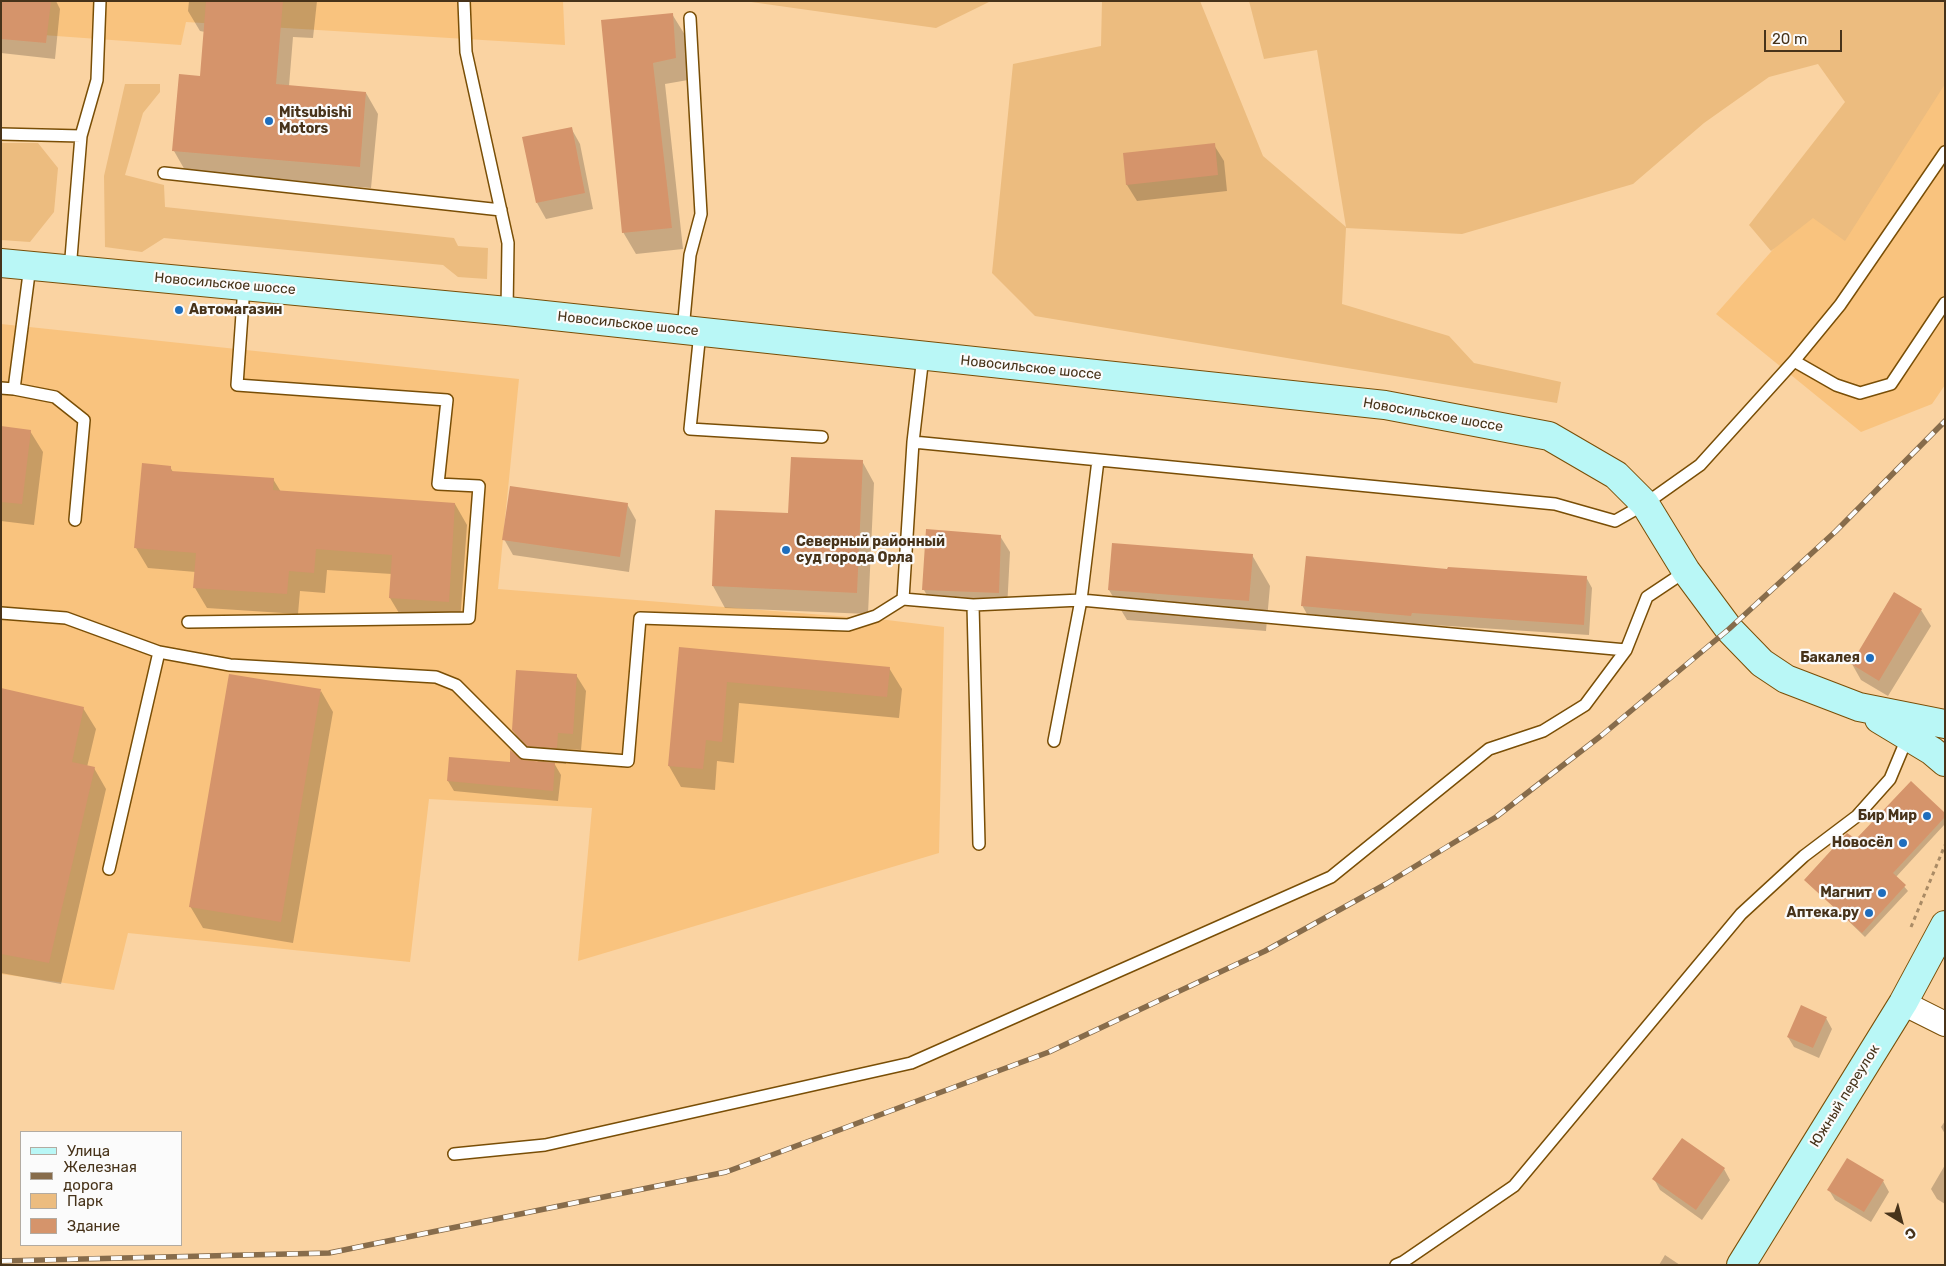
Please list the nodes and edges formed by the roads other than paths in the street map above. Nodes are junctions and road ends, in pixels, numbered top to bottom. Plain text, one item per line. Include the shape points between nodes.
1 (100, 1) edge
2 (464, 1) edge
3 (690, 18) dead end
4 (1, 134) edge
5 (81, 136) junction
6 (1945, 152) edge
7 (164, 173) dead end
8 (501, 210) junction
9 (1, 263) edge
10 (30, 266) junction
11 (70, 270) junction
12 (244, 286) junction
13 (1945, 303) edge
14 (507, 311) junction
15 (691, 331) junction
16 (922, 356) junction
17 (1794, 361) junction
18 (1, 388) edge
19 (14, 389) junction
20 (822, 437) dead end
21 (913, 442) junction
22 (1098, 460) junction
23 (1646, 504) junction
24 (75, 520) dead end
25 (1686, 571) junction
26 (903, 599) junction
27 (1081, 600) junction
28 (973, 605) junction
29 (1, 613) edge
30 (188, 622) dead end
31 (1626, 650) junction
32 (159, 652) junction
33 (1859, 707) junction
34 (1945, 724) edge
35 (1908, 736) junction
36 (1054, 741) dead end
37 (1945, 762) edge
38 (979, 844) dead end
39 (109, 869) dead end
40 (1945, 925) edge
41 (1903, 1003) junction
42 (1945, 1024) edge
43 (454, 1154) dead end
44 (1396, 1265) edge
45 (1740, 1265) edge

1 - 5 lane via 97,80
2 - 8 lane via 466,52
3 - 15 lane via 701,214 690,256
4 - 5 lane
5 - 11 lane
6 - 17 lane via 1840,305
7 - 8 lane
8 - 14 lane via 508,243
9 - 10 street, Новосильское шоссе
10 - 11 street, Новосильское шоссе
10 - 19 lane
11 - 12 street, Новосильское шоссе
12 - 14 street, Новосильское шоссе
12 - 30 lane via 237,385 447,400 438,484 479,486 469,618
13 - 17 lane via 1891,384 1860,393 1836,385
14 - 15 street, Новосильское шоссе
15 - 16 street, Новосильское шоссе
15 - 20 lane via 690,429
16 - 21 lane
16 - 23 street, Новосильское шоссе via 1385,405 1549,436 1616,475
17 - 23 lane via 1700,466
18 - 19 lane
19 - 24 lane via 55,397 84,420
21 - 22 lane
21 - 26 lane
22 - 23 lane via 1555,504 1615,521
22 - 27 lane
23 - 25 street, Новосильское шоссе
25 - 31 lane via 1647,597
25 - 33 street, Новосильское шоссе via 1730,629 1762,663 1786,679
26 - 28 lane
26 - 32 lane via 876,616 848,625 640,618 628,761 524,752 456,685 436,677 230,665
27 - 28 lane
27 - 31 lane
27 - 36 lane
28 - 38 lane
29 - 32 lane via 66,618
31 - 43 lane via 1585,705 1543,731 1489,749 1331,876 911,1063 545,1145
32 - 39 lane
33 - 34 street, Новосильское шоссе
33 - 35 street
35 - 37 street
35 - 44 lane via 1890,779 1857,816 1804,856 1741,914 1514,1186
40 - 41 street, Южный переулок
41 - 42 street
41 - 45 street, Южный переулок

